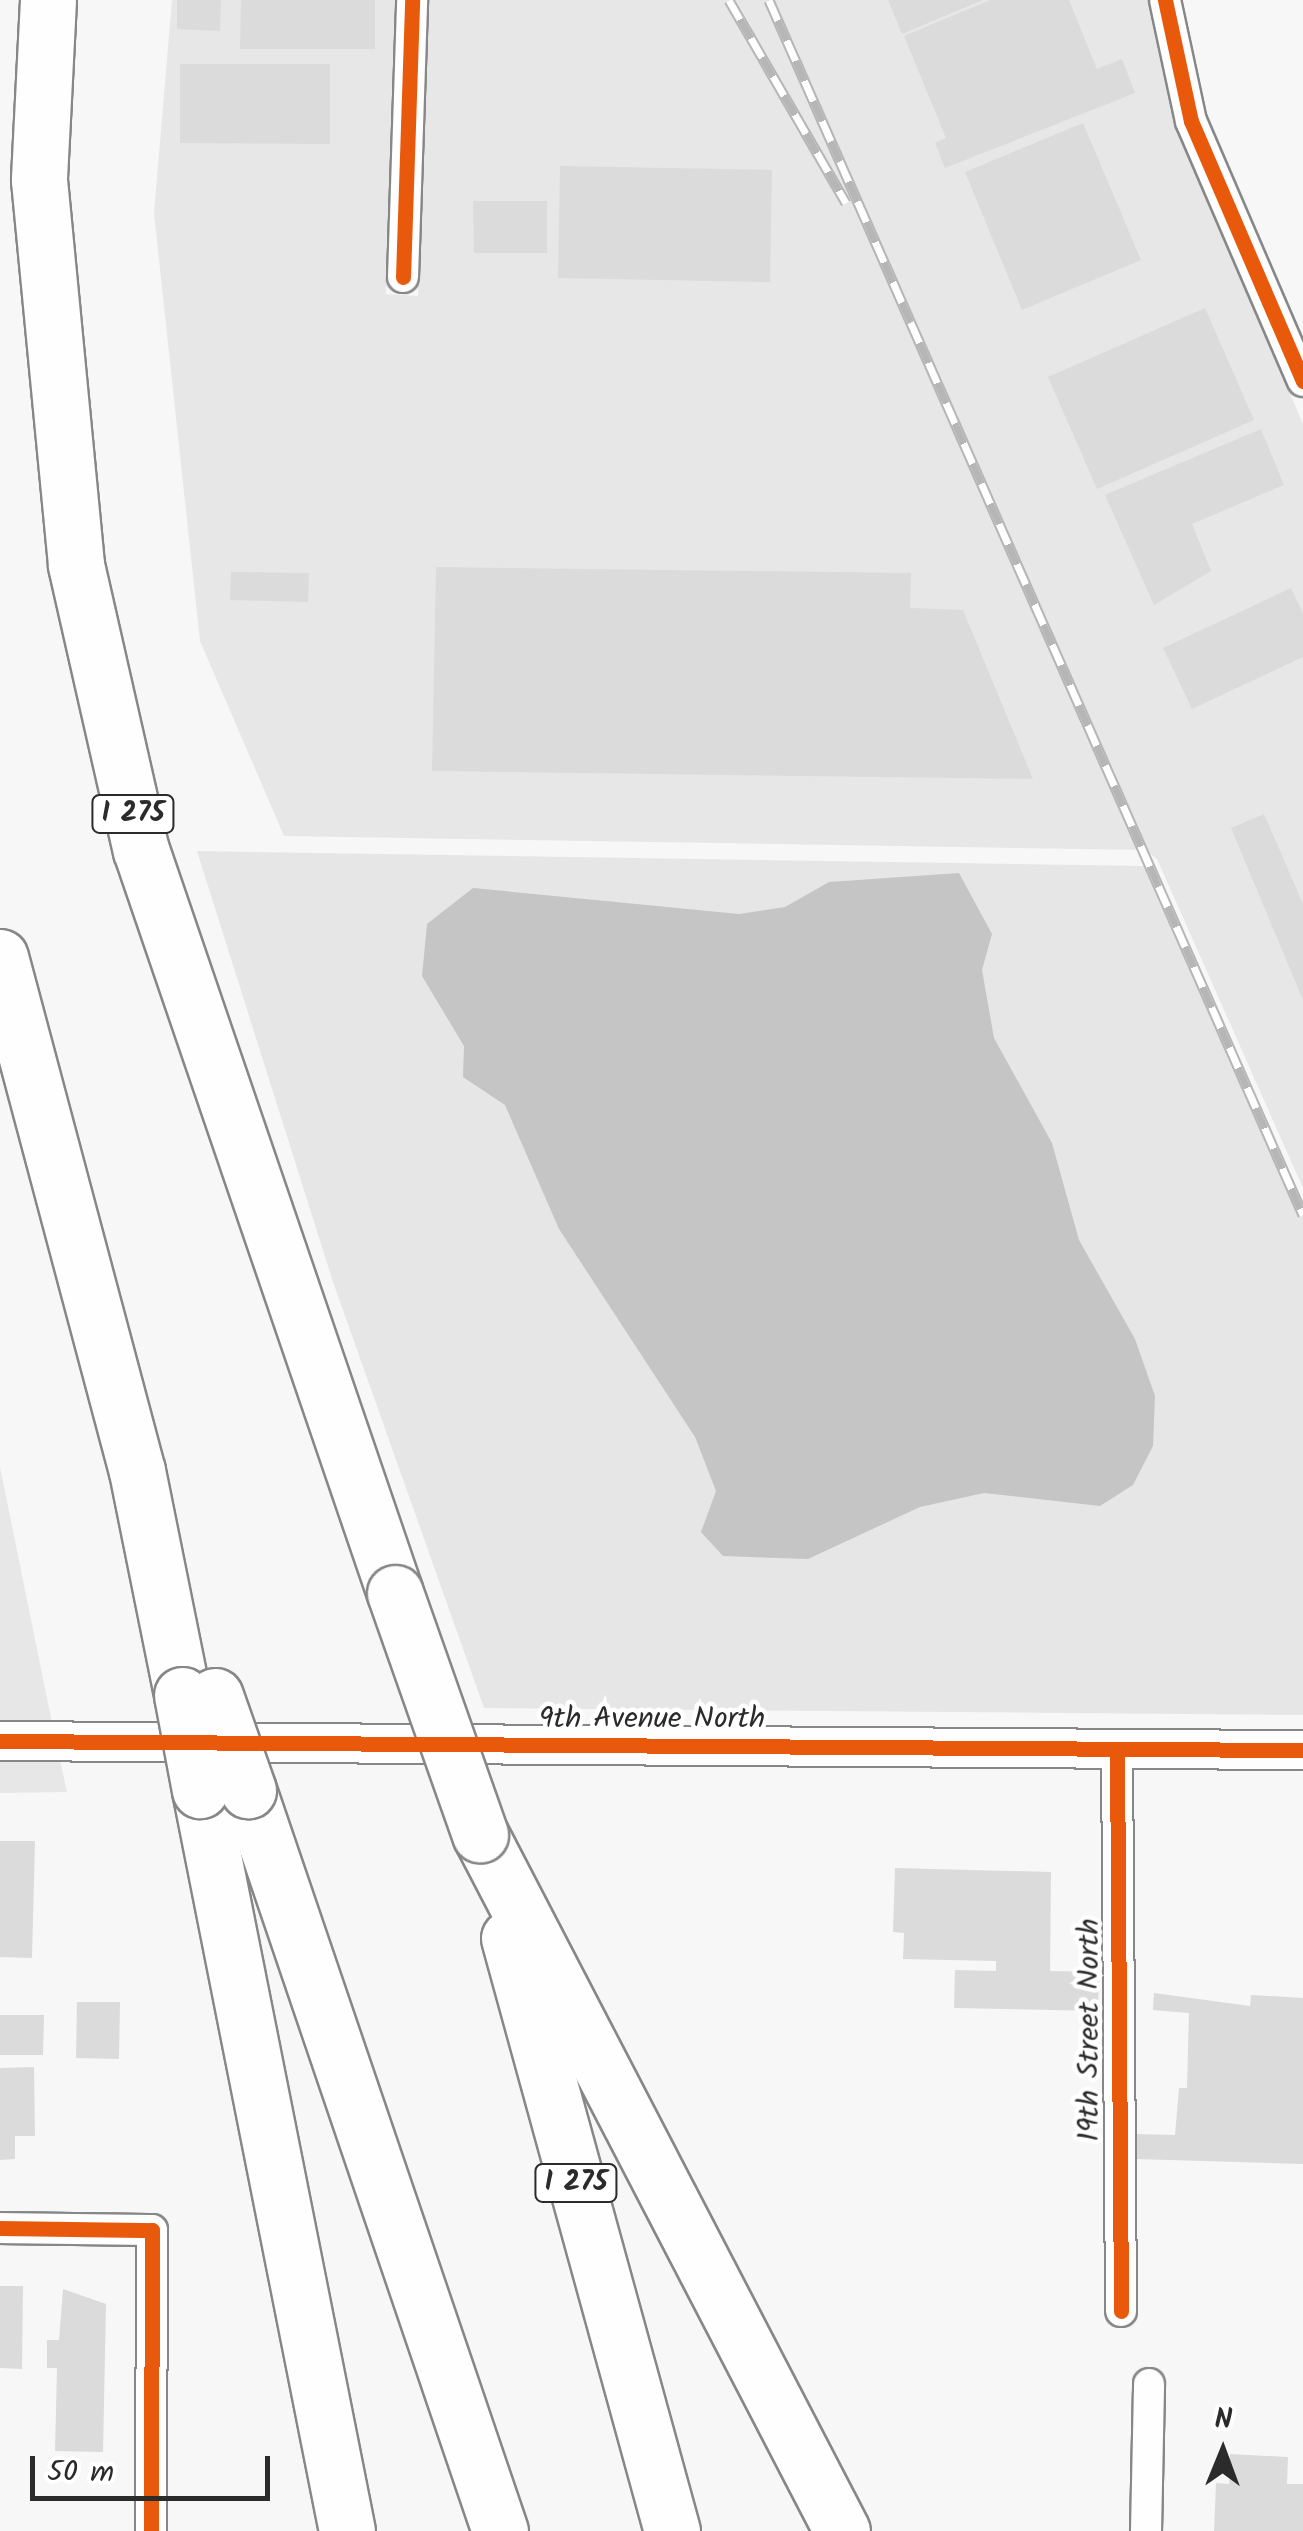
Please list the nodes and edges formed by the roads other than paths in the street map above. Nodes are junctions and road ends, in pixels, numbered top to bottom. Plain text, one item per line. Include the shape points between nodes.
1 (48, 0) edge
2 (412, 0) edge
3 (1165, 0) edge
4 (403, 277) dead end
5 (1271, 306) junction
6 (1303, 306) edge
7 (1303, 381) edge
8 (0, 957) edge
9 (0, 1741) edge
10 (1116, 1750) junction
11 (1303, 1750) edge
12 (224, 1790) junction
13 (480, 1834) junction
14 (0, 2228) edge
15 (1121, 2310) dead end
16 (451, 2374) junction
17 (1149, 2384) dead end
18 (151, 2531) edge
19 (347, 2531) edge
20 (475, 2531) edge
21 (500, 2531) edge
22 (672, 2531) edge
23 (842, 2531) edge
24 (1146, 2531) edge

1 - 13 highway, I 275, bridge via 39,180 76,565 141,850
2 - 4 street
3 - 5 street via 1191,121
5 - 6 street
5 - 7 street
8 - 12 highway, bridge
9 - 10 street, 9th Avenue North
10 - 11 street, 9th Avenue North
10 - 15 street, 19th Street North
12 - 16 highway
12 - 19 highway
13 - 22 highway, I 275
13 - 23 highway
14 - 18 street via 152,2230
16 - 20 highway
16 - 21 highway
17 - 24 street

